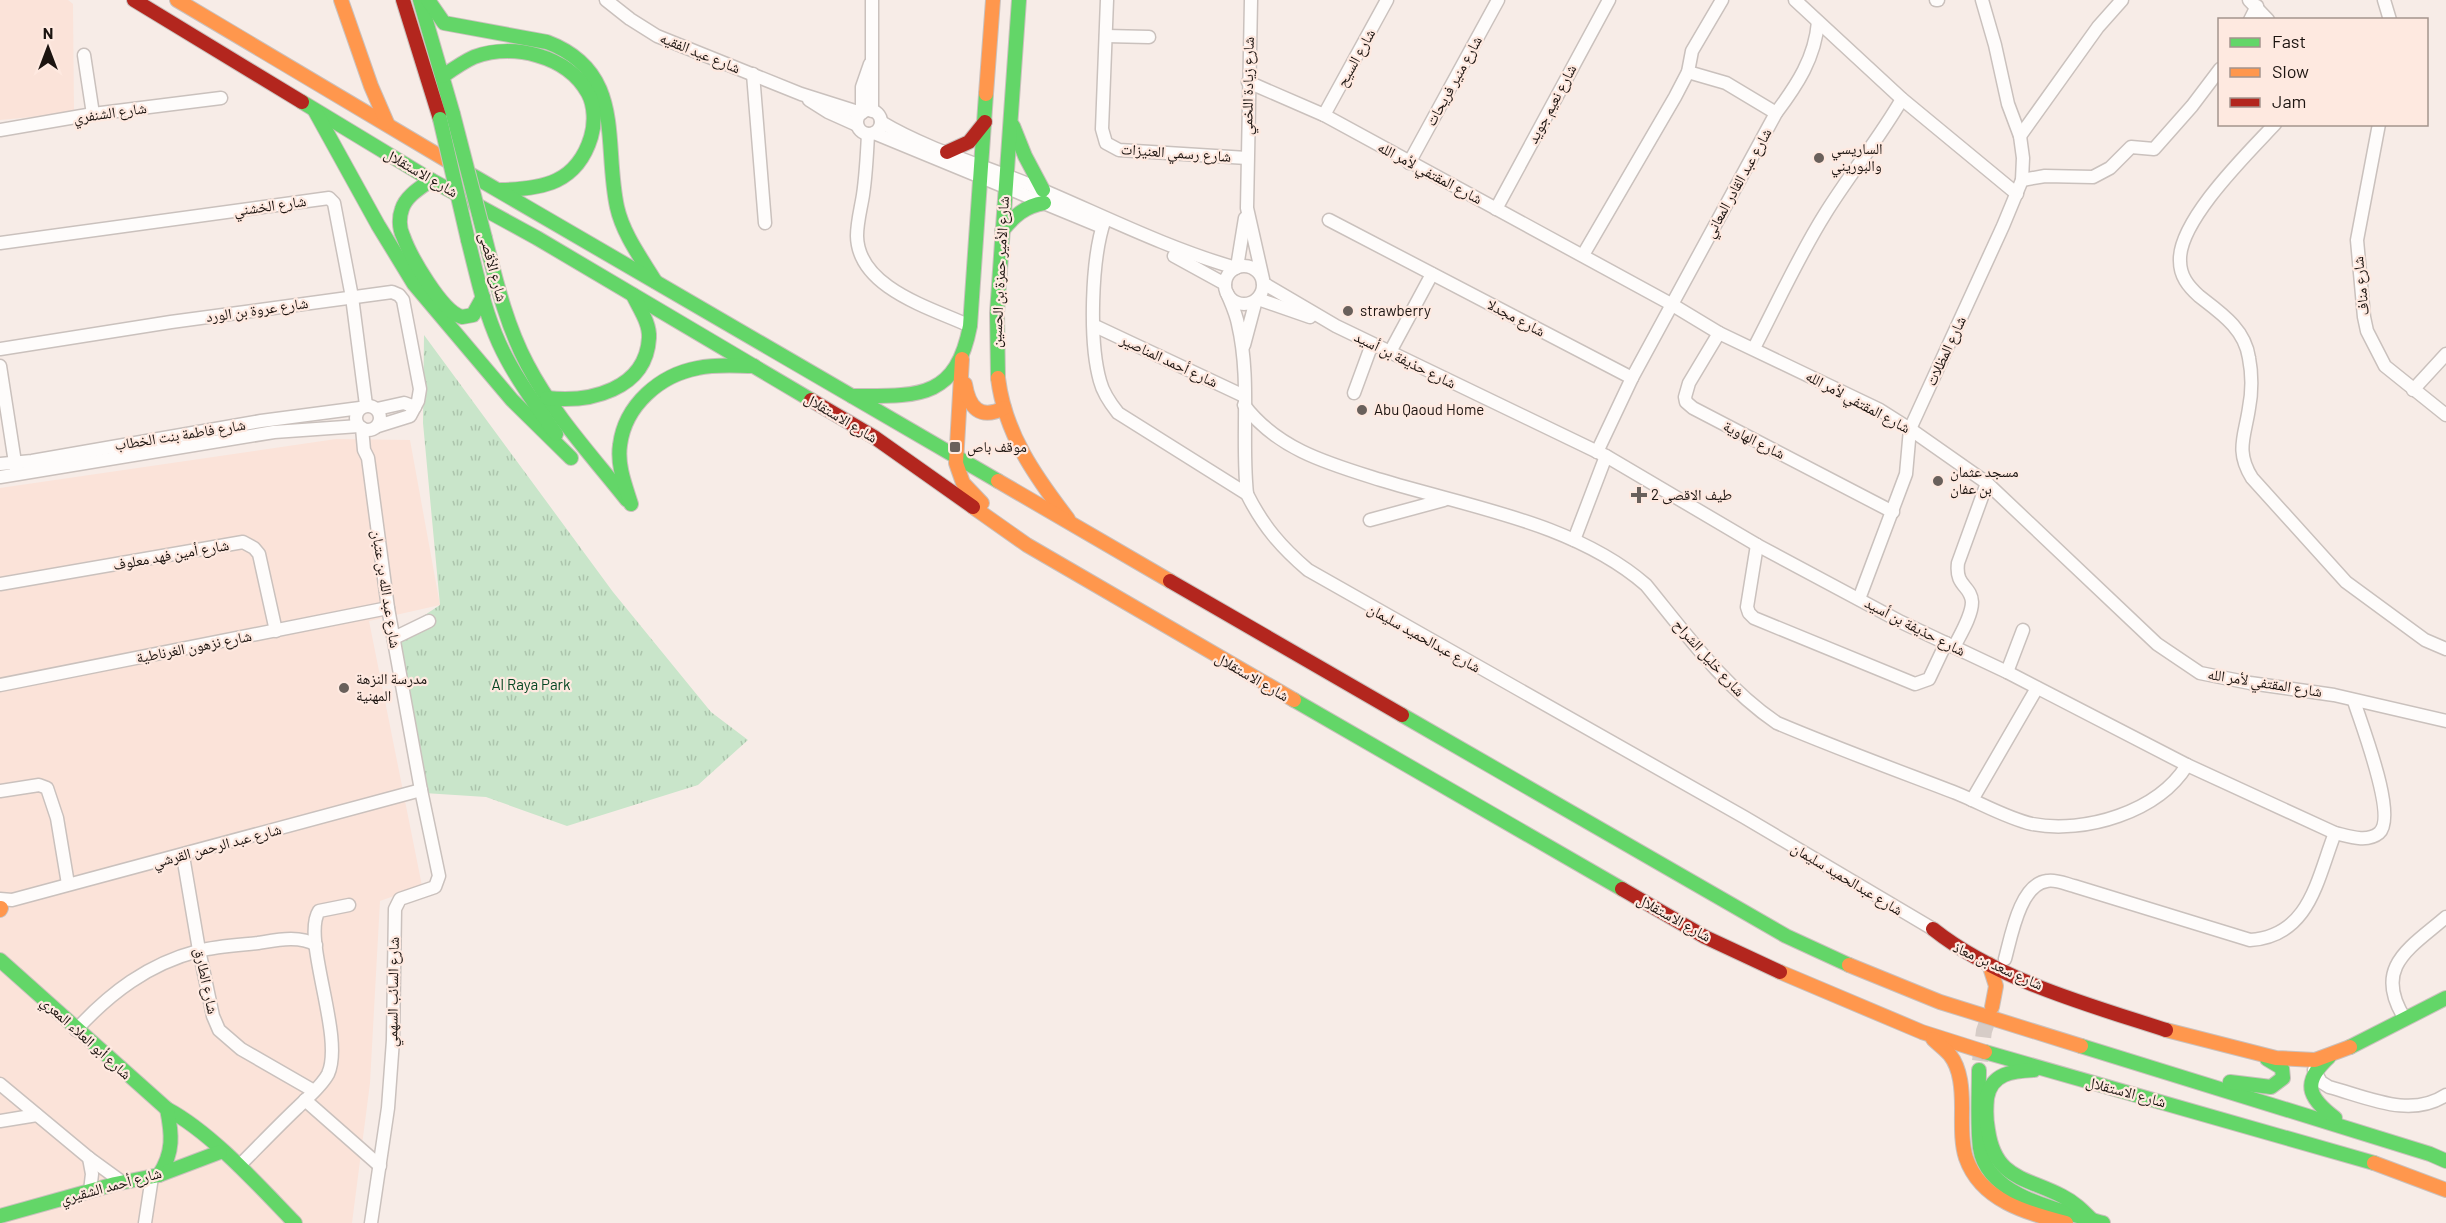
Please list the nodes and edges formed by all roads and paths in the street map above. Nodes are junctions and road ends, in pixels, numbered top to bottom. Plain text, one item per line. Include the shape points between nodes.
1 (134, 0) edge
2 (177, 0) edge
3 (341, 0) edge
4 (403, 0) edge
5 (420, 0) edge
6 (428, 0) edge
7 (606, 0) edge
8 (872, 0) edge
9 (993, 0) edge
10 (1019, 0) edge
11 (1107, 0) edge
12 (1251, 0) edge
13 (1388, 0) edge
14 (1498, 0) edge
15 (1609, 0) edge
16 (1722, 0) edge
17 (1795, 0) edge
18 (1982, 0) edge
19 (2122, 0) edge
20 (2384, 0) edge
21 (2253, 3) edge
22 (2250, 18) edge
23 (2266, 18) edge
24 (2389, 18) edge
25 (1818, 22) junction
26 (1106, 36) junction
27 (1149, 37) dead end
28 (84, 55) dead end
29 (1688, 72) junction
30 (2218, 72) edge
31 (753, 74) junction
32 (443, 76) junction
33 (1248, 82) junction
34 (801, 94) junction
35 (221, 98) dead end
36 (1902, 99) junction
37 (315, 110) junction
38 (865, 112) junction
39 (1776, 113) junction
40 (93, 114) junction
41 (1324, 115) junction
42 (447, 116) junction
43 (1011, 119) junction
44 (985, 121) junction
45 (387, 123) junction
46 (857, 126) junction
47 (2273, 126) edge
48 (2379, 126) edge
49 (0, 130) edge
50 (874, 130) junction
51 (2020, 136) junction
52 (928, 150) junction
53 (947, 152) junction
54 (1247, 158) junction
55 (1409, 163) junction
56 (981, 171) junction
57 (432, 180) junction
58 (2022, 180) junction
59 (1005, 181) junction
60 (500, 190) junction
61 (2017, 194) junction
62 (1043, 196) junction
63 (1247, 208) junction
64 (1496, 208) junction
65 (1329, 220) dead end
66 (765, 223) dead end
67 (1103, 223) junction
68 (1002, 231) junction
69 (0, 243) edge
70 (1583, 255) junction
71 (1237, 268) junction
72 (1432, 274) junction
73 (1263, 281) junction
74 (656, 284) junction
75 (1226, 289) junction
76 (633, 295) junction
77 (352, 297) junction
78 (483, 297) junction
79 (1257, 299) junction
80 (1671, 304) junction
81 (970, 326) junction
82 (1095, 326) junction
83 (1336, 326) junction
84 (1719, 333) junction
85 (1372, 344) junction
86 (1754, 348) junction
87 (0, 349) edge
88 (1242, 349) junction
89 (1390, 352) junction
90 (2446, 354) edge
91 (962, 359) junction
92 (0, 366) edge
93 (754, 366) junction
94 (1632, 378) junction
95 (2412, 390) junction
96 (1354, 393) dead end
97 (852, 396) junction
98 (547, 398) junction
99 (1244, 400) junction
100 (368, 407) junction
101 (415, 407) junction
102 (1004, 408) junction
103 (2446, 415) edge
104 (368, 427) junction
105 (5, 428) edge
106 (1910, 429) junction
107 (1601, 454) junction
108 (956, 456) junction
109 (15, 462) junction
110 (0, 464) edge
111 (17, 475) junction
112 (0, 477) edge
113 (1987, 483) junction
114 (1247, 494) junction
115 (1445, 500) junction
116 (1893, 512) junction
117 (1370, 520) dead end
118 (994, 523) junction
119 (1072, 524) junction
120 (1574, 540) junction
121 (1757, 544) junction
122 (1184, 572) dead end
123 (1166, 579) junction
124 (0, 584) edge
125 (1858, 599) junction
126 (388, 608) junction
127 (429, 621) dead end
128 (2023, 630) dead end
129 (276, 631) junction
130 (394, 639) junction
131 (1950, 645) junction
132 (2446, 649) edge
133 (2007, 672) junction
134 (0, 685) edge
135 (2037, 688) junction
136 (2354, 701) junction
137 (2446, 721) edge
138 (2187, 765) junction
139 (421, 790) junction
140 (0, 791) edge
141 (1972, 800) junction
142 (2335, 833) junction
143 (183, 856) junction
144 (68, 884) junction
145 (3, 905) edge
146 (349, 905) dead end
147 (2446, 916) edge
148 (1933, 929) junction
149 (316, 945) junction
150 (199, 950) junction
151 (2004, 959) junction
152 (0, 960) edge
153 (1989, 964) junction
154 (2022, 978) junction
155 (1996, 993) junction
156 (2446, 998) edge
157 (1992, 1007) tunnel mouth
158 (2133, 1015) junction
159 (2405, 1018) junction
160 (76, 1030) junction
161 (1922, 1032) junction
162 (2367, 1037) junction
163 (2328, 1057) junction
164 (2267, 1059) junction
165 (1979, 1070) tunnel mouth
166 (2044, 1070) junction
167 (2314, 1070) junction
168 (0, 1084) edge
169 (2205, 1086) junction
170 (2329, 1087) junction
171 (309, 1095) junction
172 (2446, 1095) edge
173 (2313, 1099) junction
174 (170, 1112) junction
175 (37, 1115) junction
176 (0, 1121) edge
177 (2348, 1127) junction
178 (220, 1152) junction
179 (207, 1157) junction
180 (88, 1158) junction
181 (2446, 1161) edge
182 (238, 1166) junction
183 (380, 1166) junction
184 (156, 1176) junction
185 (122, 1182) junction
186 (2446, 1190) edge
187 (90, 1191) junction
188 (276, 1205) junction
189 (2, 1218) edge
190 (2097, 1221) edge
191 (145, 1223) edge
192 (296, 1223) edge
193 (371, 1223) edge
194 (2066, 1223) edge

1 - 37 main road, شارع الاستقلال
2 - 45 main road, شارع الاستقلال
3 - 45 main road
4 - 42 main road, شارع الأقصى
5 - 32 main road, شارع الأقصى
6 - 74 main road via 444,23 547,42 589,68 607,109 622,223
7 - 31 street, شارع عيد الفقيه via 657,36
8 - 38 street
9 - 44 main road, شارع الأمير حمزة بن الحسين
10 - 43 main road, شارع الأمير حمزة بن الحسين
11 - 26 street, شارع رسمي العنيزات
12 - 33 street, شارع زيادة اللخمي
13 - 41 street, شارع السيح
14 - 55 street, شارع منير فريحات
15 - 64 street, شارع نعيم جويد
16 - 29 street via 1692,51
17 - 25 street
18 - 51 street, شارع المظلات
19 - 51 street
20 - 24 street
21 - 22 street
21 - 23 street
25 - 36 street
25 - 39 street via 1814,51 1795,88
26 - 27 street
26 - 54 street, شارع رسمي العنيزات via 1102,129 1106,143 1119,150
28 - 40 street
29 - 39 street, شارع عبد القادر المعاني via 1726,83
29 - 70 street
30 - 58 street via 2154,149 2132,147 2110,168 2093,177 2044,176
31 - 34 street, شارع عيد الفقيه
31 - 66 street
32 - 42 main road, شارع الأقصى
32 - 60 main road via 478,56 520,53 562,65 589,94 593,130 582,161 565,178 547,185
33 - 41 street, شارع المقتفي لأمر الله
33 - 54 street, شارع زيادة اللخمي
34 - 38 street, شارع عيد الفقيه
34 - 46 street, شارع عيد الفقيه
35 - 40 street, شارع الشنفري
36 - 61 street
36 - 86 street via 1823,217
37 - 57 main road, شارع الاستقلال
37 - 78 main road, شارع الأقصى via 414,284 512,400 571,458 514,371 496,336
38 - 46 street via 857,119
38 - 50 street via 878,115
39 - 80 street, شارع عبد القادر المعاني
40 - 49 street, شارع الشنفري
41 - 55 street, شارع المقتفي لأمر الله
42 - 78 main road, شارع الأقصى, bridge via 468,240
42 - 98 main road, شارع الأقصى, bridge via 505,312 517,344
43 - 59 main road, شارع الأمير حمزة بن الحسين
43 - 62 main road
44 - 53 main road via 969,142
44 - 56 main road, شارع الأمير حمزة بن الحسين
45 - 60 main road, شارع الاستقلال
46 - 50 street via 862,132
47 - 132 street via 2222,181 2200,212 2181,249 2180,262 2191,289 2233,324 2247,347 2250,404 2242,452 2247,470 2346,582 2425,639
48 - 95 street, شارع مناف via 2357,240 2360,294 2375,349 2385,366
50 - 52 street via 900,133
50 - 81 street via 857,236 863,260 885,285
51 - 58 street, شارع المظلات
52 - 53 street
52 - 56 street
53 - 56 street
54 - 63 street, شارع زيادة اللخمي
55 - 64 street, شارع المقتفي لأمر الله
56 - 59 street
56 - 81 main road, شارع الأمير حمزة بن الحسين
57 - 76 main road, شارع الاستقلال
57 - 78 main road via 408,197 402,207 402,235 442,301 456,316 475,314
58 - 61 street, شارع المظلات
59 - 62 street
59 - 68 main road, شارع الأمير حمزة بن الحسين
60 - 74 main road, شارع الاستقلال
61 - 106 street, شارع المظلات
62 - 67 street
62 - 68 main road via 1019,211
63 - 71 street, شارع زيادة اللخمي
63 - 73 street, شارع زيادة اللخمي
64 - 70 street, شارع المقتفي لأمر الله
65 - 72 street, شارع مجدلا
67 - 71 street
67 - 75 street via 1192,264
67 - 82 street, شارع عبدالحميد سليمان via 1095,280
68 - 102 main road, شارع الأمير حمزة بن الحسين via 996,352
69 - 77 street, شارع الخشني via 329,198 334,203
70 - 80 street, شارع المقتفي لأمر الله
71 - 73 street via 1253,268
71 - 75 street via 1228,275
72 - 89 street
72 - 94 street, شارع مجدلا
73 - 79 street
73 - 83 street, شارع حذيفة بن أسيد
74 - 97 main road, شارع الاستقلال
75 - 79 street via 1231,298 1243,304
75 - 88 street via 1238,322
76 - 93 main road, شارع الاستقلال
76 - 98 main road via 649,337 646,352 632,376 616,389 580,401
77 - 87 street, شارع عروة بن الورد
77 - 100 street, شارع الخشني
77 - 101 street, شارع عروة بن الورد via 392,292 403,300 420,389
79 - 83 street, شارع حذيفة بن أسيد
79 - 88 street
80 - 84 street, شارع المقتفي لأمر الله
80 - 94 street, شارع عبد القادر المعاني
81 - 91 main road, شارع الأمير حمزة بن الحسين
82 - 99 street, شارع أحمد المناصير
82 - 114 street, شارع عبدالحميد سليمان via 1100,380 1105,396 1118,413
83 - 85 street, شارع حذيفة بن أسيد
84 - 86 street, شارع المقتفي لأمر الله
84 - 116 street, شارع الهاوية via 1686,390 1686,402
85 - 89 street, شارع حذيفة بن أسيد
85 - 96 street
86 - 106 street, شارع المقتفي لأمر الله via 1880,410
88 - 99 street
89 - 107 street, شارع حذيفة بن أسيد
90 - 95 street
91 - 97 main road, شارع الأمير حمزة بن الحسين via 946,380 929,391
91 - 102 main road via 967,397 972,406 985,414
91 - 108 main road
92 - 105 street
93 - 98 main road, شارع الأقصى via 695,368 675,375 643,397 630,414 620,445 623,480 631,504
93 - 118 main road, شارع الاستقلال via 874,438
94 - 107 street
95 - 103 street, شارع مناف
97 - 108 main road, شارع الاستقلال
99 - 114 street
99 - 115 street, شارع خليل الشراح via 1262,426 1318,460
100 - 101 street via 404,403
100 - 104 street via 356,418
100 - 104 street via 381,417
100 - 109 street, شارع فاطمة بنت الخطاب
101 - 104 street via 410,416
102 - 119 main road, شارع الأمير حمزة بن الحسين via 1027,462
104 - 111 street, شارع فاطمة بنت الخطاب via 274,432
104 - 126 street, شارع عبد الله بن عتبان via 368,458
105 - 109 street
106 - 113 street, شارع المقتفي لأمر الله
106 - 116 street, شارع المظلات via 1906,474
107 - 120 street
107 - 121 street, شارع حذيفة بن أسيد
108 - 118 main road via 963,483 988,509
108 - 119 main road, شارع الاستقلال
109 - 110 street, شارع فاطمة بنت الخطاب
109 - 111 street
111 - 112 street, شارع فاطمة بنت الخطاب
113 - 131 street via 1958,563 1957,574 1972,603
113 - 136 street, شارع المقتفي لأمر الله via 2157,644 2186,665 2217,677
114 - 148 street, شارع عبدالحميد سليمان via 1282,548 1308,570
115 - 117 street
115 - 120 street, شارع خليل الشراح via 1488,510
116 - 125 street, شارع المظلات
118 - 161 main road, شارع الاستقلال via 1204,649 1706,937 1809,986
119 - 123 main road, شارع الاستقلال
120 - 141 street, شارع خليل الشراح via 1631,572 1646,585 1730,686 1777,723
121 - 125 street, شارع حذيفة بن أسيد
121 - 131 street via 1747,607 1754,618 1915,684 1929,679
122 - 123 main road
123 - 169 main road, شارع الاستقلال via 1713,895 1826,956 1940,1002
124 - 129 street, شارع أمين فهد معلوف via 243,543 259,554
125 - 131 street, شارع حذيفة بن أسيد
126 - 129 street, شارع نزهون الغرناطية
126 - 130 street, شارع عبد الله بن عتبان
127 - 130 street
128 - 133 street
129 - 134 street, شارع نزهون الغرناطية
130 - 139 street, شارع عبد الله بن عتبان
131 - 133 street, شارع حذيفة بن أسيد
133 - 135 street, شارع حذيفة بن أسيد
135 - 138 street, شارع حذيفة بن أسيد
135 - 141 street
136 - 137 street, شارع المقتفي لأمر الله
136 - 142 street, شارع حذيفة بن أسيد via 2385,800 2385,825 2370,838
138 - 141 street, شارع خليل الشراح via 2172,785 2149,801 2085,824 2032,824
138 - 142 street, شارع حذيفة بن أسيد
139 - 143 street, شارع عبد الرحمن القرشي
139 - 183 street, شارع السائب السهمي via 439,876 435,887 400,899 395,909 393,1040
140 - 144 street via 43,786 51,795
142 - 151 street via 2306,909 2273,936 2250,940 2048,880 2037,883 2024,898
143 - 144 street, شارع عبد الرحمن القرشي
143 - 150 street, شارع الطارق
144 - 145 street, شارع عبد الرحمن القرشي
146 - 149 street via 319,911 315,921
147 - 159 street via 2397,962 2393,972 2394,1002
148 - 151 main road, شارع سعد بن معاذ
148 - 153 main road, شارع سعد بن معاذ via 1944,941
149 - 150 street via 306,940 284,939
149 - 171 street via 332,1055 328,1073
150 - 160 street via 159,964 128,982
150 - 171 street, شارع الطارق via 219,1030
151 - 158 main road, شارع سعد بن معاذ
152 - 160 main road, شارع أبو العلاء المعري
153 - 154 main road, شارع سعد بن معاذ
153 - 155 main road via 1996,980
154 - 155 main road via 2005,983
154 - 158 main road, شارع سعد بن معاذ
155 - 157 main road
156 - 159 main road, شارع سعد بن معاذ
158 - 162 main road, شارع سعد بن معاذ via 2280,1051 2314,1050
158 - 164 main road, شارع سعد بن معاذ
159 - 162 main road, شارع سعد بن معاذ
160 - 174 main road, شارع أبو العلاء المعري
161 - 166 main road, شارع الاستقلال
161 - 194 main road via 1945,1047 1958,1065 1963,1149 1978,1180 2004,1202
162 - 163 main road, شارع سعد بن معاذ
163 - 164 main road, شارع سعد بن معاذ via 2304,1062
163 - 167 main road
164 - 169 main road via 2282,1068 2283,1078 2276,1085 2233,1082
165 - 190 main road via 1980,1148 1993,1177 2010,1190
166 - 186 main road, شارع الاستقلال via 2342,1152
166 - 190 main road via 2007,1072 1995,1081 1988,1094 1990,1149 2010,1175 2070,1199
167 - 170 street
167 - 173 main road via 2310,1081
168 - 175 street
169 - 177 main road, شارع الاستقلال
170 - 172 street via 2400,1106 2421,1106
170 - 173 street
171 - 182 street
171 - 183 street, شارع الطارق
173 - 177 main road
174 - 178 main road, شارع أبو العلاء المعري via 180,1116
174 - 179 main road, شارع أبو العلاء المعري
174 - 184 main road via 173,1148 169,1161
175 - 176 street
175 - 180 street
177 - 181 main road, شارع الاستقلال
178 - 179 main road, شارع أحمد الشقيري
178 - 182 main road, شارع أبو العلاء المعري
179 - 184 main road, شارع أحمد الشقيري
179 - 188 main road, شارع أبو العلاء المعري
180 - 185 street
180 - 187 street via 92,1174
182 - 188 main road, شارع أبو العلاء المعري
183 - 193 street, شارع السائب السهمي
184 - 185 main road, شارع أحمد الشقيري
184 - 191 street
185 - 187 main road, شارع أحمد الشقيري
187 - 189 main road, شارع أحمد الشقيري
188 - 192 main road, شارع أبو العلاء المعري

